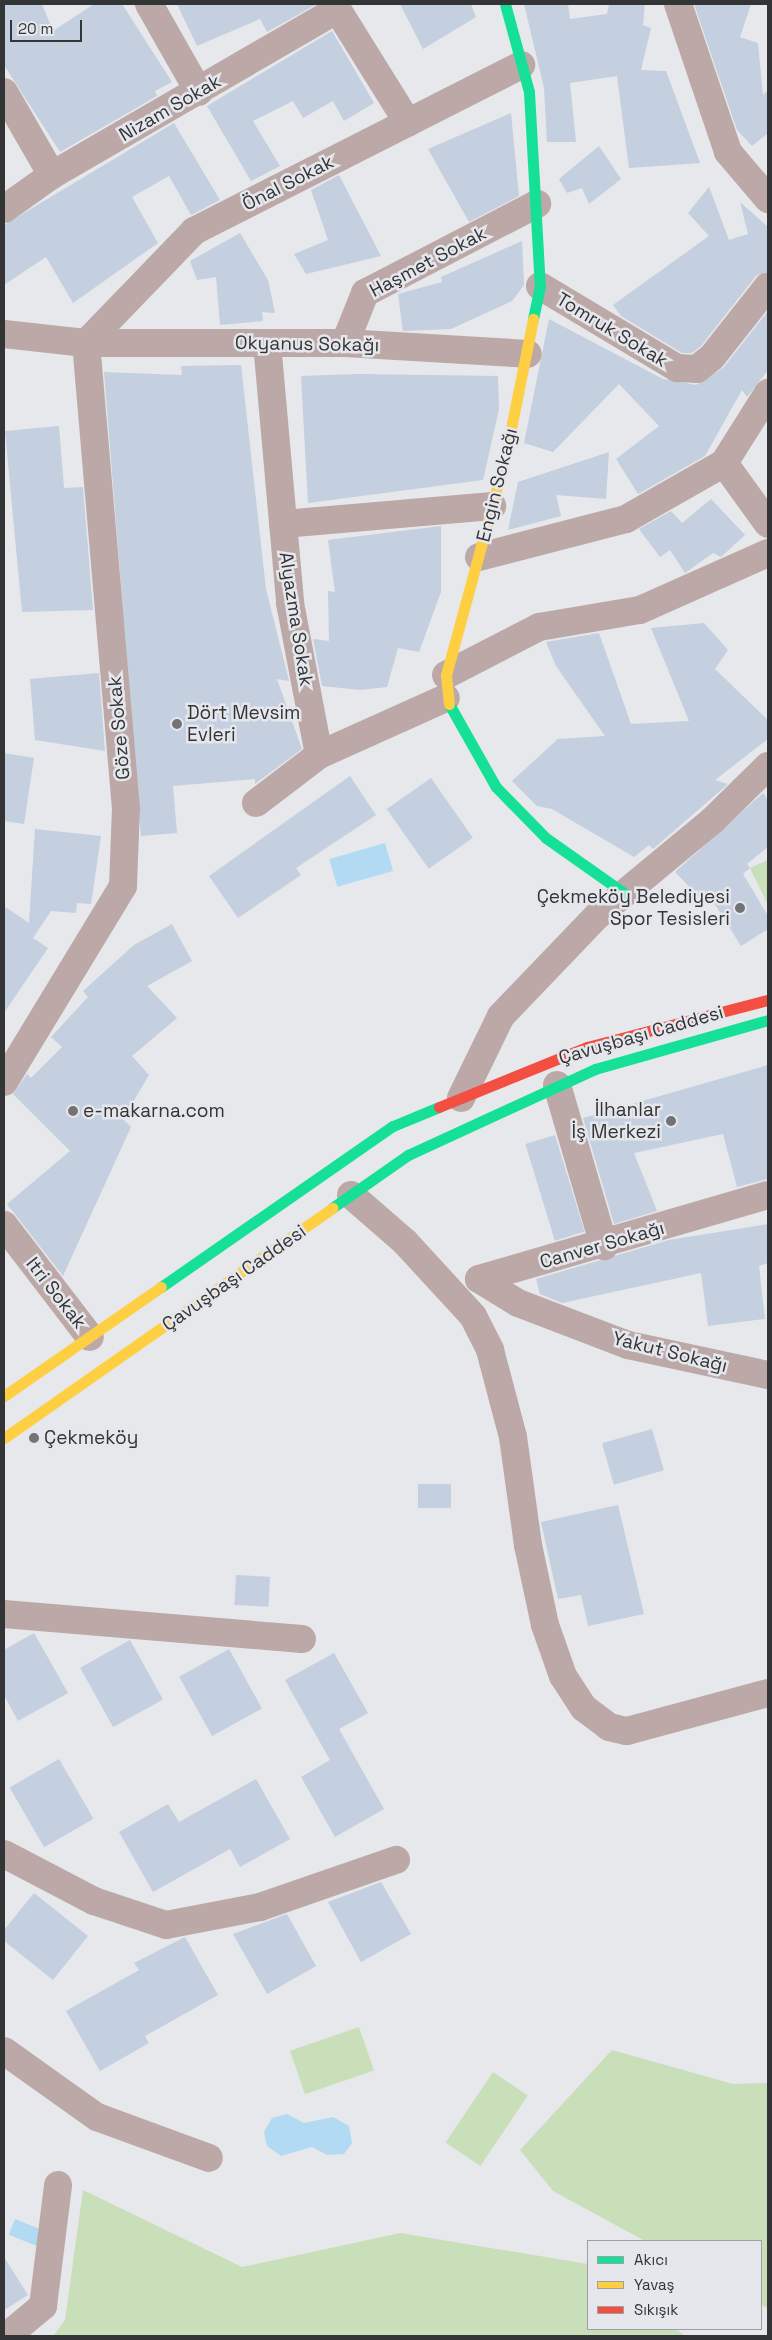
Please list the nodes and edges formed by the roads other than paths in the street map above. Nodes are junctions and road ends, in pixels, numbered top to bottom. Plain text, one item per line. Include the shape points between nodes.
1 (149, 4) edge
2 (505, 4) edge
3 (678, 4) edge
4 (336, 7) edge
5 (522, 65) junction
6 (4, 92) edge
7 (199, 92) junction
8 (408, 123) junction
9 (52, 175) junction
10 (768, 199) edge
11 (537, 204) junction
12 (4, 209) edge
13 (540, 286) junction
14 (768, 286) edge
15 (4, 334) edge
16 (86, 343) junction
17 (267, 343) junction
18 (345, 343) junction
19 (528, 354) junction
20 (768, 393) edge
21 (724, 463) junction
22 (492, 506) junction
23 (283, 524) junction
24 (768, 524) edge
25 (768, 553) edge
26 (479, 557) junction
27 (446, 687) junction
28 (319, 755) junction
29 (768, 766) edge
30 (256, 803) dead end
31 (624, 893) junction
32 (768, 1000) edge
33 (768, 1020) edge
34 (4, 1082) edge
35 (557, 1085) junction
36 (461, 1098) junction
37 (468, 1124) junction
38 (768, 1195) edge
39 (351, 1196) junction
40 (4, 1225) edge
41 (604, 1246) junction
42 (427, 1266) junction
43 (479, 1279) junction
44 (90, 1337) junction
45 (768, 1375) edge
46 (4, 1396) edge
47 (4, 1438) edge
48 (4, 1614) edge
49 (302, 1640) dead end
50 (768, 1693) edge
51 (4, 1854) edge
52 (396, 1860) dead end
53 (4, 2051) edge
54 (209, 2158) dead end
55 (58, 2186) dead end
56 (7, 2336) edge

1 - 7 street
2 - 5 main road, Engin Sokağı
3 - 10 street via 728,152
4 - 7 street, Nizam Sokak
4 - 8 street
5 - 8 street, Önal Sokak
5 - 11 main road, Engin Sokağı via 529,92
6 - 9 street
7 - 9 street, Nizam Sokak
8 - 16 street, Önal Sokak via 194,231
9 - 12 street, Nizam Sokak
11 - 13 main road, Engin Sokağı
11 - 18 street, Haşmet Sokak via 365,293
13 - 14 street, Tomruk Sokak via 677,368 697,369 712,356
13 - 19 main road, Engin Sokağı
15 - 16 street, Okyanus Sokağı
16 - 17 street, Okyanus Sokağı
16 - 34 street, Göze Sokak via 126,809 123,886
17 - 18 street, Okyanus Sokağı
17 - 23 street, Alyazma Sokak
18 - 19 street, Okyanus Sokağı
19 - 22 main road, Engin Sokağı
20 - 21 street
21 - 24 street
21 - 26 street via 626,518
22 - 23 street
22 - 26 main road, Engin Sokağı
23 - 28 street, Alyazma Sokak via 290,603
25 - 27 street via 640,610 539,627
26 - 27 main road, Engin Sokağı
27 - 28 street
27 - 31 main road via 466,741 496,787 546,838
28 - 30 street
29 - 31 street via 713,820
31 - 36 street via 501,1016
32 - 36 main road, Çavuşbaşı Caddesi via 587,1047
33 - 35 main road, Çavuşbaşı Caddesi via 595,1069
35 - 37 main road, Çavuşbaşı Caddesi
35 - 41 street
36 - 37 main road
36 - 44 main road, Çavuşbaşı Caddesi via 393,1126
37 - 39 main road, Çavuşbaşı Caddesi via 408,1155
38 - 41 street, Canver Sokağı
39 - 42 street
39 - 47 main road, Çavuşbaşı Caddesi
40 - 44 street, Itri Sokak
41 - 43 street, Canver Sokağı
42 - 43 street
42 - 50 street via 473,1316 490,1350 512,1437 528,1545 545,1625 563,1676 584,1708 610,1727 627,1731
43 - 45 street, Yakut Sokağı via 518,1303 628,1345
44 - 46 main road, Çavuşbaşı Caddesi
48 - 49 street
51 - 52 street via 94,1901 166,1925 260,1907
53 - 54 street via 97,2117
55 - 56 street via 43,2306

